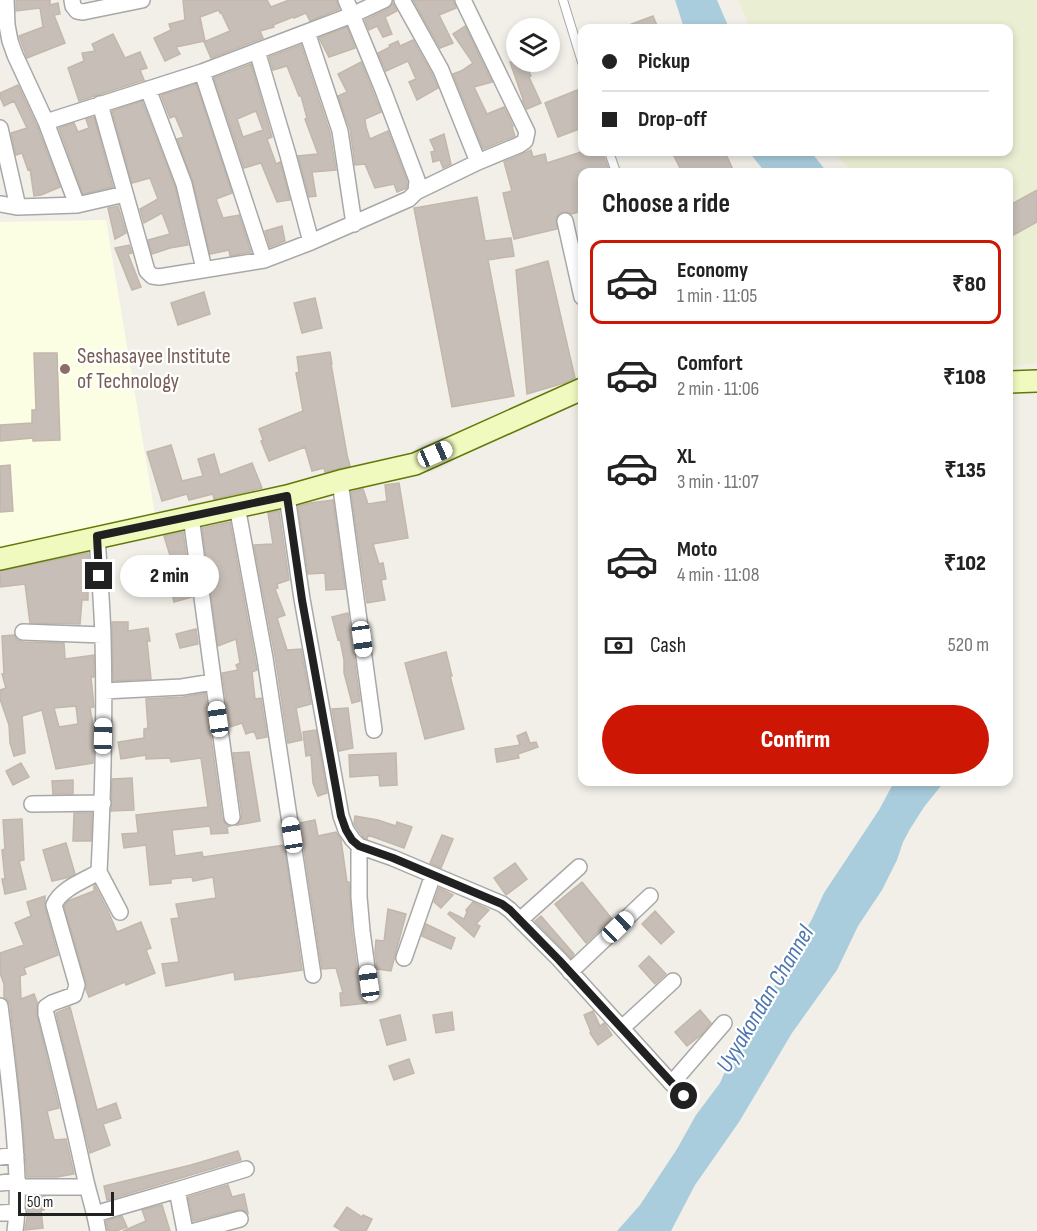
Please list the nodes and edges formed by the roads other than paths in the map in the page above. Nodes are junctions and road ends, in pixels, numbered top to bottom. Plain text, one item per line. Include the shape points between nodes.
1 (6, 0) edge
2 (72, 0) edge
3 (346, 0) edge
4 (384, 0) edge
5 (402, 0) edge
6 (463, 0) edge
7 (563, 0) edge
8 (132, 1) edge
9 (352, 15) junction
10 (307, 32) junction
11 (578, 49) edge
12 (257, 51) junction
13 (202, 72) junction
14 (148, 89) junction
15 (100, 104) junction
16 (46, 122) junction
17 (0, 128) edge
18 (478, 162) junction
19 (416, 192) junction
20 (125, 194) junction
21 (0, 204) edge
22 (77, 205) junction
23 (18, 207) junction
24 (566, 221) dead end
25 (354, 224) junction
26 (311, 242) junction
27 (264, 260) junction
28 (204, 269) junction
29 (578, 278) edge
30 (1037, 381) edge
31 (1013, 382) edge
32 (578, 391) edge
33 (340, 481) junction
34 (287, 496) junction
35 (237, 506) junction
36 (191, 517) junction
37 (97, 536) junction
38 (0, 559) edge
39 (23, 632) dead end
40 (103, 635) junction
41 (213, 682) junction
42 (104, 691) junction
43 (374, 730) dead end
44 (103, 803) junction
45 (32, 804) dead end
46 (232, 816) dead end
47 (359, 846) junction
48 (579, 867) dead end
49 (99, 872) junction
50 (433, 875) junction
51 (650, 896) dead end
52 (120, 912) dead end
53 (520, 920) junction
54 (404, 958) dead end
55 (570, 972) junction
56 (313, 975) dead end
57 (673, 981) dead end
58 (369, 983) dead end
59 (0, 1006) edge
60 (724, 1023) dead end
61 (622, 1029) junction
62 (672, 1083) junction
63 (684, 1096) dead end
64 (16, 1155) junction
65 (0, 1157) edge
66 (246, 1169) dead end
67 (0, 1183) edge
68 (18, 1184) junction
69 (87, 1187) junction
70 (177, 1190) junction
71 (18, 1212) junction
72 (0, 1213) edge
73 (95, 1214) junction
74 (240, 1219) dead end
75 (15, 1231) edge
76 (98, 1231) edge
77 (185, 1231) edge
78 (195, 1231) edge

1 - 16 street via 10,41
2 - 8 street via 77,11 83,12
3 - 9 street
4 - 9 street
5 - 18 street via 441,70
6 - 18 street via 527,132 525,141 519,145
7 - 11 lane
9 - 10 street
9 - 19 street via 417,180
10 - 12 street
10 - 25 street via 340,131
12 - 13 street
12 - 26 street
13 - 14 street
13 - 27 street
14 - 15 street
14 - 28 street via 184,184
15 - 16 street
15 - 20 street
16 - 22 street
17 - 23 street
18 - 19 street
19 - 25 street via 409,199
20 - 22 street
20 - 28 street via 147,271 152,276
21 - 23 street
22 - 23 street
24 - 29 street
25 - 26 street
26 - 27 street
27 - 28 street
30 - 31 street
32 - 33 street via 415,464
33 - 34 street
33 - 43 street
34 - 35 street
34 - 47 street via 341,816
35 - 36 street
35 - 56 street via 265,658
36 - 37 street
36 - 41 street
37 - 38 street
37 - 40 street
39 - 40 street
40 - 42 street
41 - 42 street
41 - 46 street
42 - 44 street
44 - 45 street
44 - 49 street
47 - 50 street
47 - 58 street via 359,897
48 - 53 street
49 - 52 street
49 - 69 street via 56,899 54,905 77,985 74,995 46,1007
50 - 53 street via 502,904
50 - 54 street
51 - 55 street
53 - 55 street
55 - 61 street
57 - 61 street
59 - 64 street
60 - 62 street
61 - 62 street
62 - 63 street
64 - 65 street
64 - 68 street
66 - 70 street
67 - 68 street
68 - 69 street
68 - 71 street
69 - 73 street
70 - 73 street
70 - 77 street
71 - 72 street
71 - 75 street
73 - 76 street
74 - 78 street

